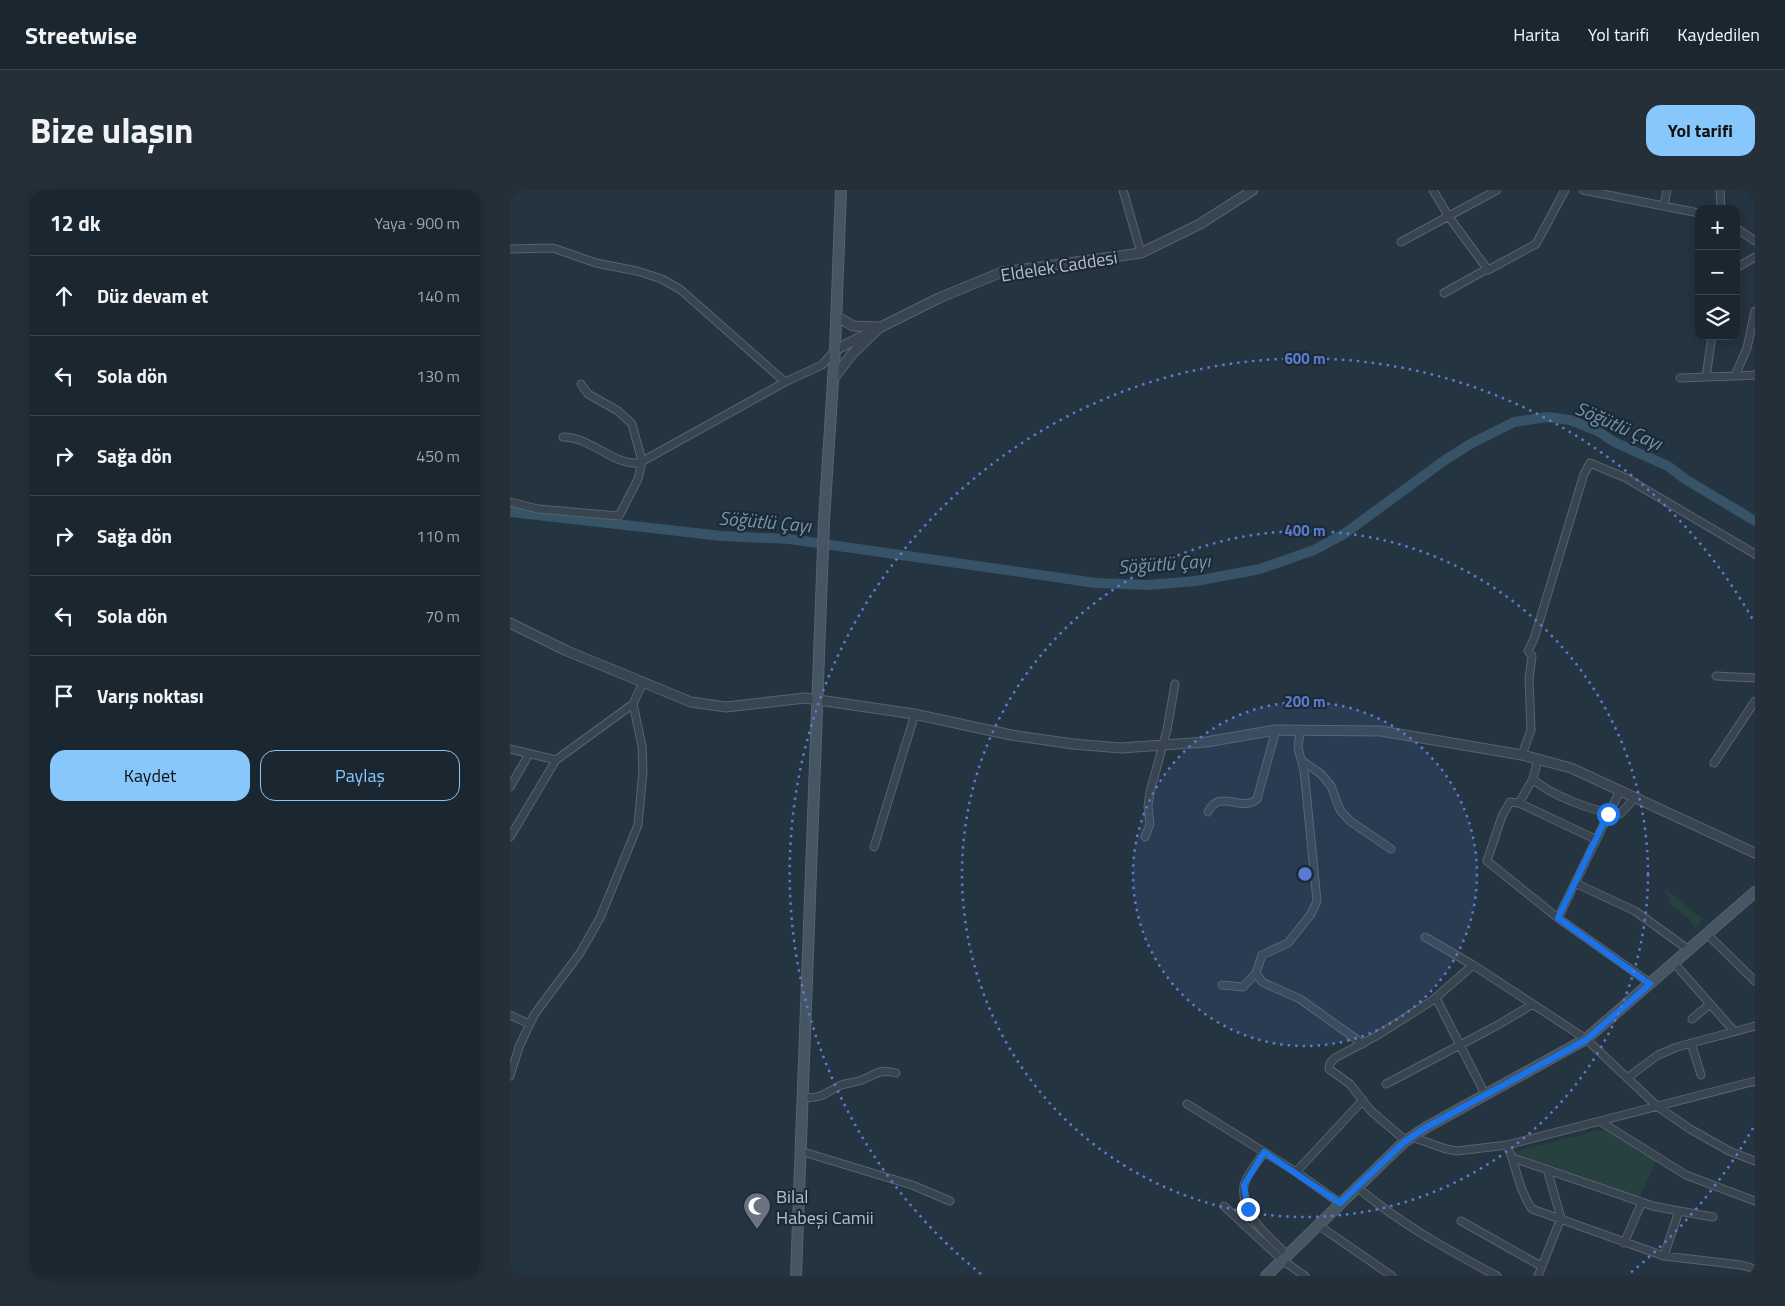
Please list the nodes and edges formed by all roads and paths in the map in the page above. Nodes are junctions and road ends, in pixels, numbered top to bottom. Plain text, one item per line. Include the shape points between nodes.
1 (841, 190) edge
2 (1123, 190) edge
3 (1253, 190) edge
4 (1434, 190) edge
5 (1497, 190) edge
6 (1565, 190) edge
7 (1584, 190) edge
8 (1667, 190) edge
9 (1720, 190) edge
10 (1720, 205) edge
11 (1664, 206) junction
12 (1695, 212) edge
13 (1449, 217) junction
14 (1740, 231) edge
15 (1755, 241) edge
16 (1401, 242) dead end
17 (510, 249) edge
18 (1141, 253) junction
19 (1755, 256) edge
20 (1740, 265) edge
21 (1487, 269) junction
22 (1444, 293) dead end
23 (1755, 311) edge
24 (836, 316) junction
25 (880, 327) junction
26 (1711, 340) edge
27 (835, 350) junction
28 (1755, 375) edge
29 (1736, 376) junction
30 (1680, 378) dead end
31 (1706, 378) junction
32 (833, 380) junction
33 (785, 382) junction
34 (581, 384) dead end
35 (563, 437) dead end
36 (642, 461) junction
37 (510, 502) edge
38 (1755, 554) edge
39 (511, 623) edge
40 (1716, 676) dead end
41 (1755, 678) edge
42 (643, 682) junction
43 (1175, 684) dead end
44 (818, 700) junction
45 (1755, 701) edge
46 (633, 704) junction
47 (915, 714) junction
48 (1276, 730) junction
49 (1300, 732) junction
50 (1164, 744) junction
51 (510, 749) edge
52 (529, 754) junction
53 (1522, 755) junction
54 (1538, 759) junction
55 (556, 760) junction
56 (1301, 760) junction
57 (1714, 763) dead end
58 (1533, 779) junction
59 (510, 787) edge
60 (1620, 791) junction
61 (1635, 798) junction
62 (1519, 803) junction
63 (1208, 812) dead end
64 (1608, 814) junction
65 (1145, 836) dead end
66 (510, 837) edge
67 (1595, 839) junction
68 (874, 847) dead end
69 (1392, 849) dead end
70 (1755, 853) edge
71 (1575, 883) junction
72 (1755, 892) edge
73 (1558, 918) junction
74 (1707, 934) junction
75 (1425, 937) dead end
76 (1689, 950) junction
77 (1674, 963) junction
78 (1473, 965) junction
79 (1256, 973) junction
80 (1755, 980) edge
81 (1650, 984) junction
82 (1222, 985) dead end
83 (1436, 998) junction
84 (1533, 1004) junction
85 (1710, 1004) junction
86 (510, 1015) edge
87 (1692, 1019) dead end
88 (529, 1024) junction
89 (1755, 1026) edge
90 (1734, 1031) junction
91 (1586, 1040) junction
92 (1691, 1043) junction
93 (1362, 1044) junction
94 (1460, 1045) junction
95 (896, 1073) dead end
96 (1701, 1075) dead end
97 (510, 1076) edge
98 (1627, 1078) junction
99 (1755, 1081) edge
100 (1386, 1084) dead end
101 (1486, 1096) junction
102 (803, 1097) junction
103 (1363, 1100) junction
104 (1187, 1104) dead end
105 (1658, 1107) junction
106 (1601, 1122) junction
107 (1409, 1139) junction
108 (1507, 1145) junction
109 (800, 1151) junction
110 (1264, 1152) junction
111 (1513, 1158) junction
112 (1755, 1161) edge
113 (1547, 1169) junction
114 (1296, 1172) junction
115 (1357, 1187) junction
116 (950, 1201) dead end
117 (1755, 1201) edge
118 (1642, 1202) junction
119 (1340, 1203) junction
120 (1224, 1206) dead end
121 (1679, 1211) junction
122 (1713, 1217) dead end
123 (1561, 1218) junction
124 (1461, 1221) dead end
125 (1318, 1225) junction
126 (1624, 1243) junction
127 (1664, 1256) junction
128 (1284, 1258) junction
129 (1541, 1266) junction
130 (1755, 1269) edge
131 (796, 1276) edge
132 (1266, 1276) edge
133 (1305, 1276) edge
134 (1392, 1276) edge
135 (1497, 1276) edge
136 (1538, 1276) edge

1 - 24 main road
2 - 18 street
3 - 18 street, Eldelek Caddesi via 1200,224
4 - 13 street
5 - 13 street
6 - 21 street via 1536,244
7 - 11 street
8 - 11 street
9 - 10 street
11 - 12 street
13 - 16 street
13 - 21 street
14 - 15 street
17 - 33 street via 553,248 596,263 662,279 681,290
18 - 25 street, Eldelek Caddesi via 1002,272
19 - 20 street
21 - 22 street
23 - 29 street via 1747,348
24 - 25 street via 854,326
24 - 27 main road
25 - 27 street, Eldelek Caddesi
25 - 32 street via 852,354
26 - 31 street
27 - 32 main road
27 - 33 street via 822,365
28 - 29 street
29 - 31 street
30 - 31 street
32 - 44 main road
33 - 36 street
34 - 36 street via 588,394 618,411 632,424
35 - 36 street via 572,436 622,460 636,464
36 - 37 street via 638,479 618,516 538,509
38 - 53 street via 1626,478 1590,463 1528,651 1532,656 1529,679 1531,730
39 - 42 street
40 - 41 street
42 - 44 street via 691,702 726,707 786,699
42 - 46 street
43 - 50 street
44 - 47 street
44 - 102 main road
45 - 57 street
46 - 55 street
46 - 88 street via 642,746 638,825 600,918 580,953
47 - 50 street via 1011,735 1073,744 1121,748
47 - 68 street
48 - 49 street
48 - 50 street via 1206,742
48 - 63 street via 1257,799 1250,803 1221,800
49 - 53 street via 1381,732
49 - 56 street via 1298,748
50 - 65 street via 1150,792 1150,824
51 - 52 street
52 - 55 street
52 - 59 street
53 - 54 street
54 - 58 street
54 - 60 street via 1570,768
55 - 66 street
56 - 69 street via 1321,774 1331,786 1340,810 1350,821
56 - 79 street via 1317,901 1288,943 1262,955
58 - 62 street
58 - 64 street via 1542,788
60 - 61 street
60 - 64 street
61 - 64 street via 1620,814
61 - 70 street
62 - 67 street
62 - 73 street via 1510,802 1502,816 1486,861
64 - 67 street
67 - 71 street
71 - 73 street
71 - 76 street via 1635,911
72 - 74 main road
73 - 81 street
74 - 76 main road
74 - 80 street
75 - 78 street
76 - 77 main road
77 - 81 main road
77 - 85 street
78 - 83 street
78 - 84 street
79 - 82 street via 1243,987
79 - 93 street via 1262,982 1300,999
81 - 91 main road
83 - 93 street
83 - 94 street
84 - 91 street
84 - 94 street
85 - 87 street
85 - 90 street
86 - 88 street
88 - 97 street
89 - 90 street
90 - 92 street
91 - 98 street
91 - 101 main road
92 - 96 street
92 - 98 street via 1658,1055
93 - 103 street via 1336,1058 1329,1069 1350,1084
94 - 100 street
94 - 101 street
95 - 102 street via 878,1072 841,1085 823,1097
98 - 105 street
99 - 105 street
101 - 107 main road
102 - 109 main road
103 - 107 street via 1377,1117
103 - 114 street
104 - 110 street
105 - 106 street
105 - 112 street via 1728,1151
106 - 108 street
106 - 117 street via 1686,1175
107 - 108 street via 1457,1151
107 - 115 main road
108 - 111 street
109 - 116 street via 912,1185
109 - 131 main road
110 - 114 street
110 - 128 street via 1244,1185 1245,1198 1252,1218
111 - 113 street
111 - 123 street via 1522,1194 1532,1209
113 - 118 street
113 - 123 street
114 - 119 street
115 - 119 main road
115 - 135 street via 1383,1208
118 - 121 street
118 - 126 street
119 - 125 main road
120 - 128 street
121 - 122 street
121 - 127 street
123 - 126 street
123 - 129 street
124 - 129 street
125 - 128 main road
125 - 134 street
126 - 127 street
127 - 130 street
128 - 132 main road
128 - 133 street
129 - 136 street

